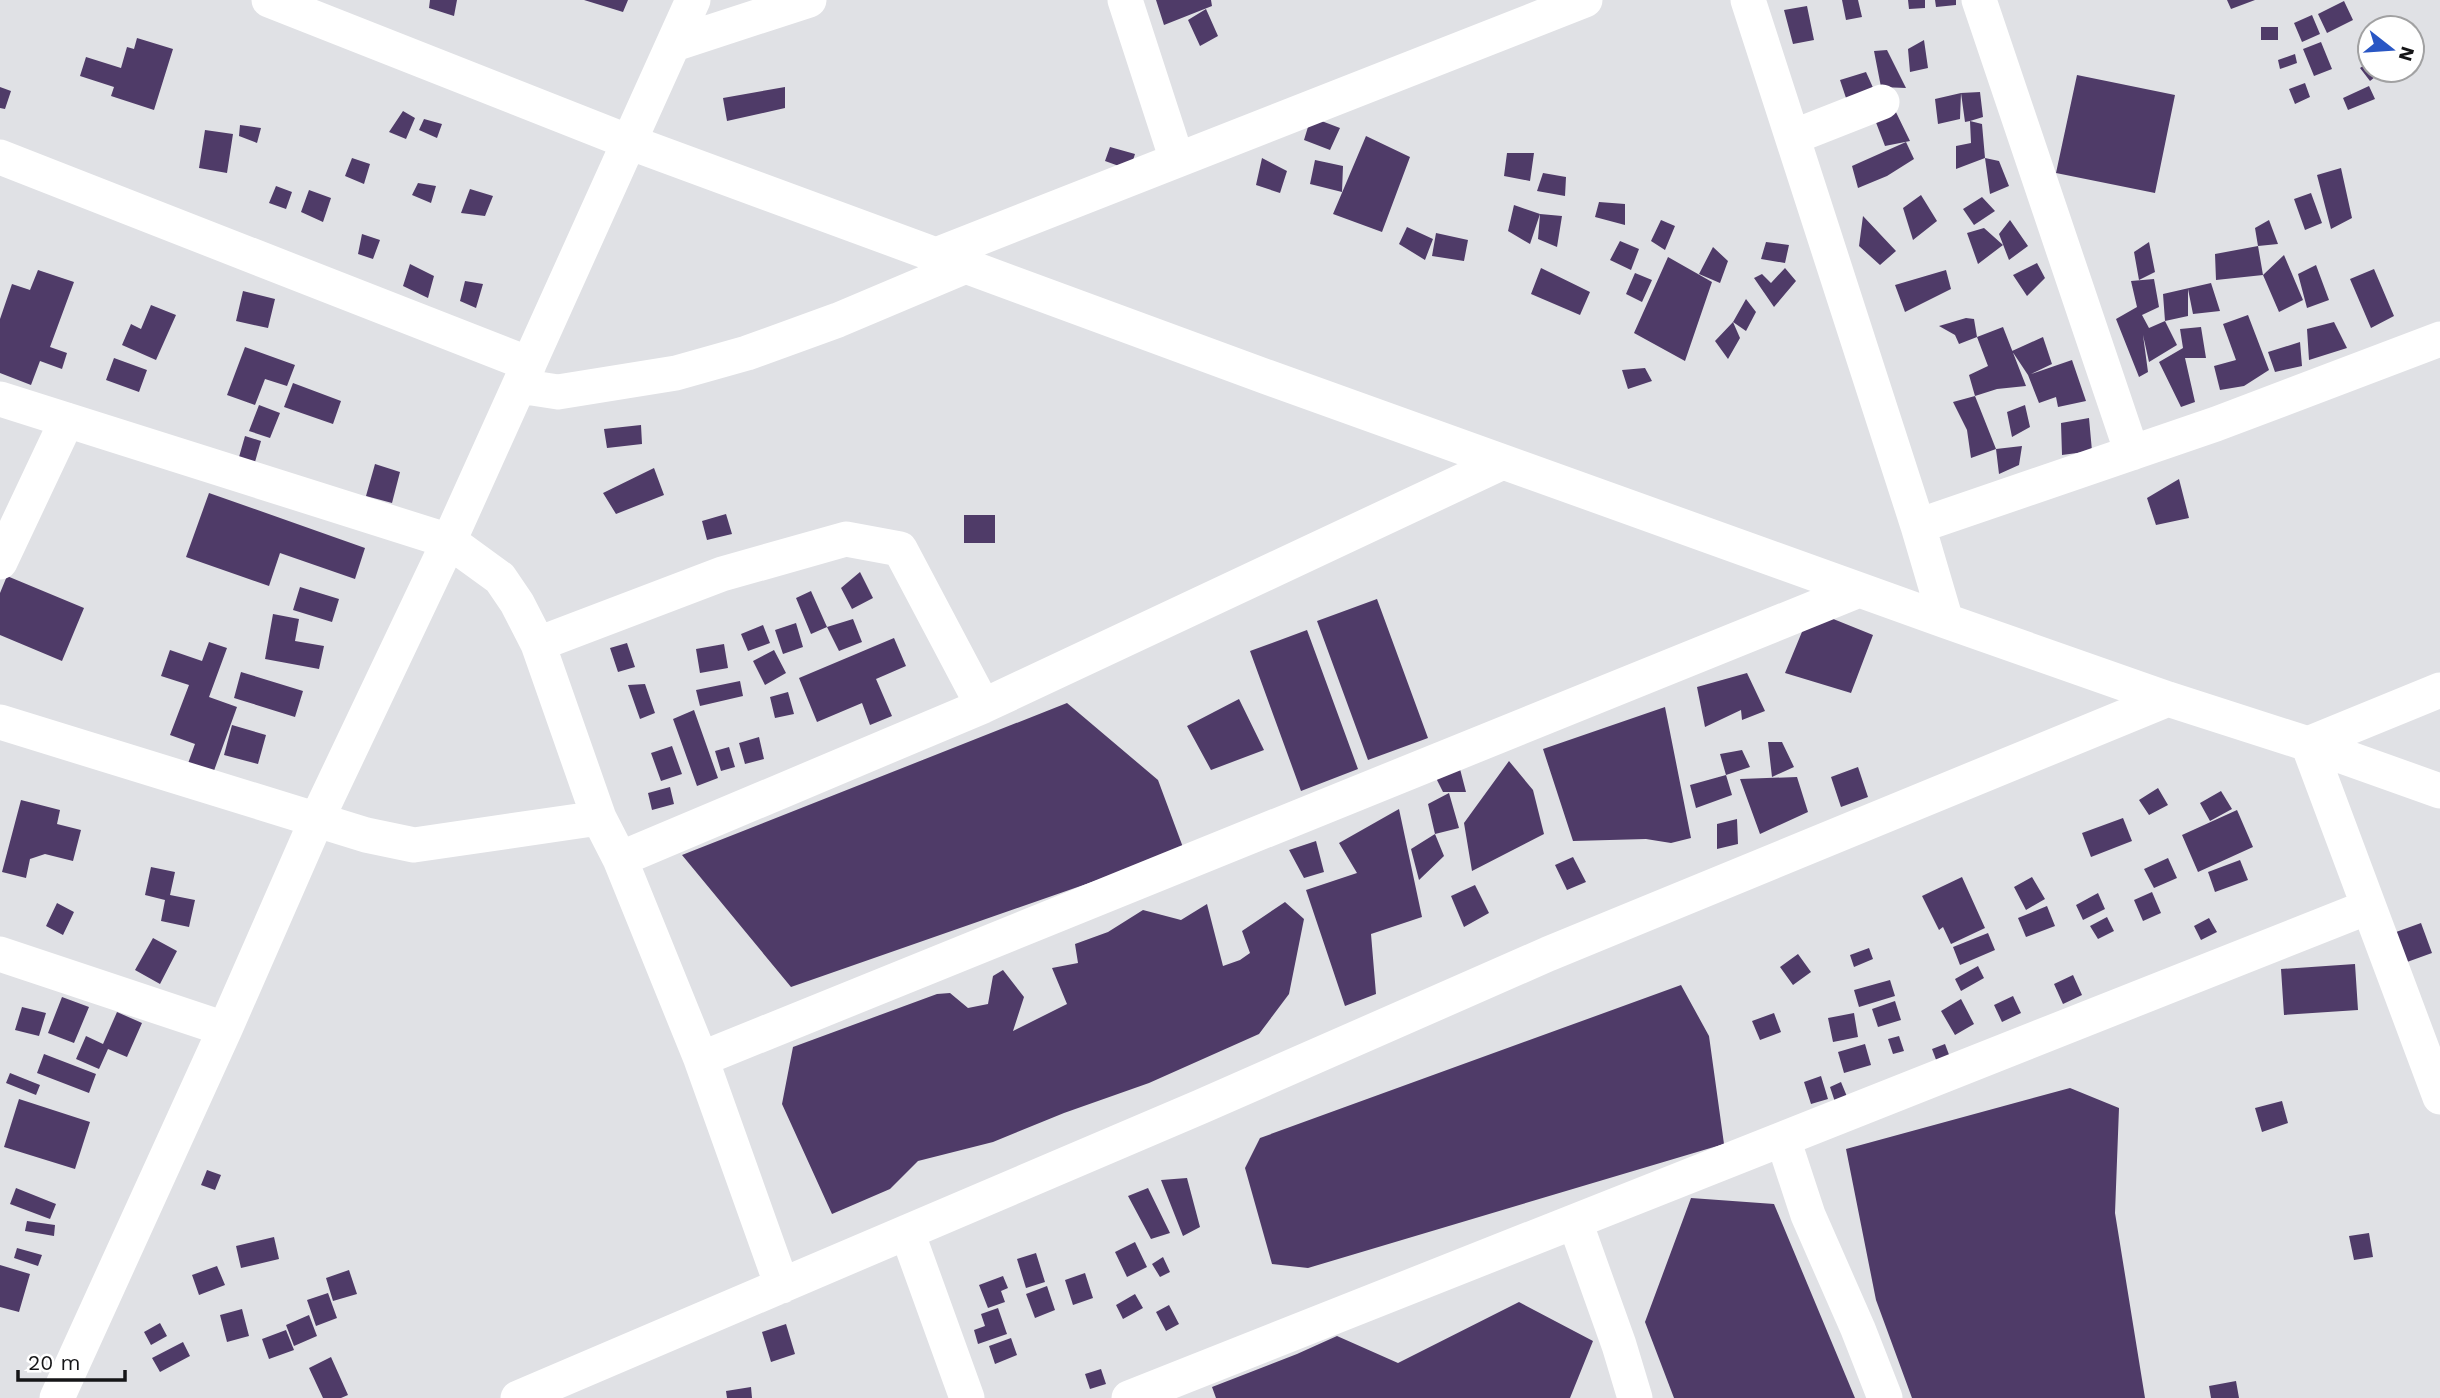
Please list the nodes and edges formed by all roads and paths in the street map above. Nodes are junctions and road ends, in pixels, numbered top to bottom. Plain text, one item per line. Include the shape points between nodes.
1 (269, 0) edge
2 (693, 0) edge
3 (809, 0) edge
4 (1125, 0) edge
5 (1585, 0) edge
6 (1748, 0) edge
7 (1979, 0) edge
8 (674, 44) junction
9 (1882, 102) dead end
10 (1793, 137) junction
11 (629, 142) junction
12 (0, 158) edge
13 (1177, 160) junction
14 (951, 261) junction
15 (2440, 338) edge
16 (524, 375) junction
17 (0, 399) edge
18 (67, 420) junction
19 (2132, 453) junction
20 (1503, 462) junction
21 (1918, 526) junction
22 (449, 541) junction
23 (0, 562) edge
24 (1859, 590) junction
25 (1946, 621) junction
26 (538, 644) junction
27 (2440, 690) edge
28 (2168, 699) junction
29 (983, 706) junction
30 (0, 722) edge
31 (2308, 744) junction
32 (2440, 790) edge
33 (599, 818) junction
34 (317, 819) junction
35 (621, 859) junction
36 (2368, 907) junction
37 (0, 954) edge
38 (225, 1029) junction
39 (701, 1059) junction
40 (2440, 1097) edge
41 (1783, 1139) junction
42 (1575, 1222) junction
43 (907, 1232) junction
44 (782, 1286) junction
45 (1196, 1386) edge
46 (57, 1398) edge
47 (518, 1398) edge
48 (967, 1398) edge
49 (1129, 1398) edge
50 (1635, 1398) edge
51 (1885, 1398) edge

1 - 11 street
2 - 8 street
3 - 8 street
4 - 13 street
5 - 13 street
6 - 10 street
7 - 19 street
8 - 11 street
9 - 10 street
10 - 21 street
11 - 14 street
11 - 16 street
12 - 16 street
13 - 14 street
14 - 16 street via 838,320 676,373 558,392
14 - 20 street
15 - 19 street
16 - 22 street
17 - 18 street
18 - 22 street
18 - 23 street
19 - 21 street
20 - 24 street
20 - 29 street
21 - 25 street
22 - 26 street via 500,578
22 - 34 street
24 - 25 street
24 - 39 street
25 - 28 street
26 - 29 street via 722,574 846,539 900,549
26 - 33 street
27 - 31 street
28 - 31 street
28 - 43 street via 1548,954
29 - 35 street
30 - 34 street
31 - 32 street
31 - 36 street
33 - 34 street via 414,845
33 - 35 street
34 - 38 street
35 - 39 street
36 - 40 street
36 - 41 street
37 - 38 street
38 - 46 street
39 - 44 street
41 - 42 street
41 - 51 street via 1808,1215
42 - 45 street
42 - 50 street
43 - 44 street
43 - 48 street
44 - 47 street
45 - 49 street

